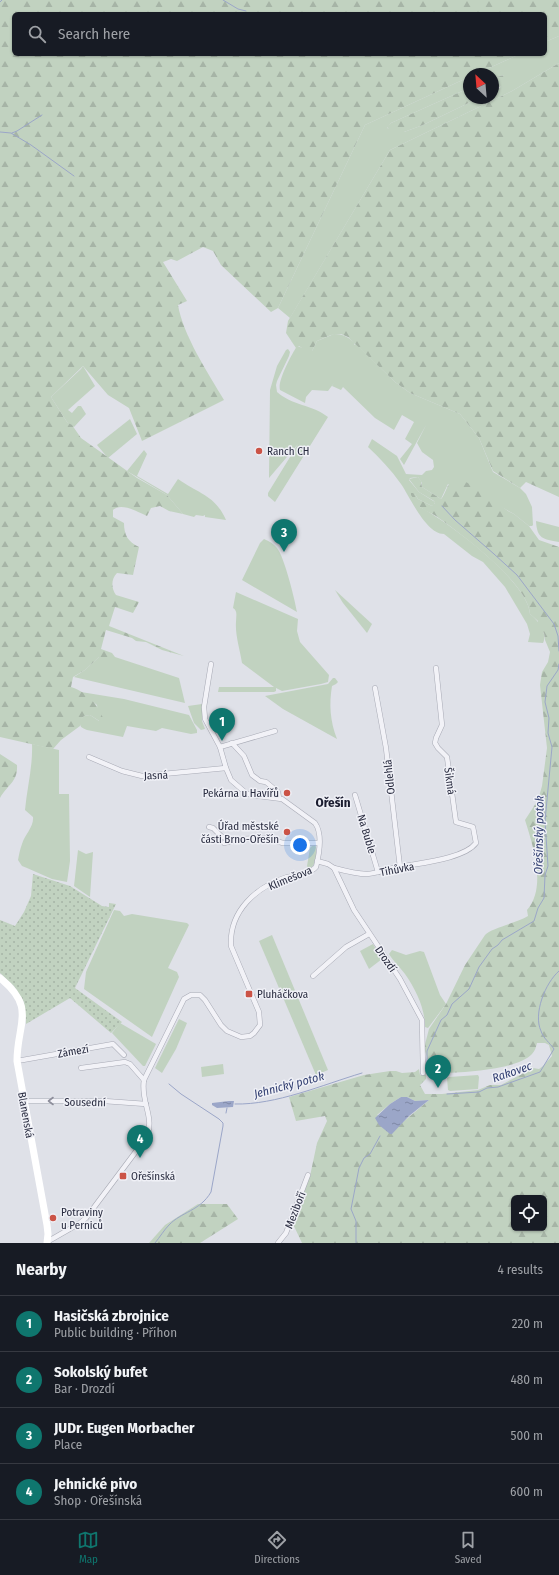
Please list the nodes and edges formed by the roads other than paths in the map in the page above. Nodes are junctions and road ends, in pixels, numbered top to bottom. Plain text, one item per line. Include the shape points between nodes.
1 (211, 664) dead end
2 (436, 668) dead end
3 (375, 688) dead end
4 (275, 731) dead end
5 (232, 743) junction
6 (220, 747) junction
7 (89, 757) dead end
8 (226, 768) junction
9 (355, 795) dead end
10 (279, 798) junction
11 (209, 827) dead end
12 (232, 841) junction
13 (224, 843) dead end
14 (319, 843) junction
15 (460, 853) joint
16 (317, 861) junction
17 (400, 867) junction
18 (334, 868) junction
19 (378, 872) junction
20 (369, 934) junction
21 (312, 976) dead end
22 (0, 978) edge
23 (124, 1055) dead end
24 (16, 1061) junction
25 (80, 1068) dead end
26 (423, 1073) dead end
27 (144, 1080) junction
28 (24, 1101) junction
29 (146, 1104) junction
30 (308, 1174) dead end
31 (47, 1242) edge
32 (278, 1243) edge

1 - 6 street, Klimešova via 204,713 206,723
2 - 15 street, Šikmá via 442,725 435,743 447,757 456,822 473,827 477,840 475,845
3 - 17 street, Odlehlá via 386,748
4 - 5 street
5 - 6 street
5 - 10 street via 244,756 252,775 278,792
6 - 8 street, Klimešova
7 - 8 street, Jasná via 122,771 142,776
8 - 10 street, Klimešova via 231,780 246,793
9 - 19 street, Na Buble
10 - 14 street, Klimešova via 316,823
11 - 12 street
12 - 13 street
12 - 14 street via 264,838 283,843
14 - 16 street, Klimešova
15 - 17 street, Tihůvka via 427,863
16 - 18 street
16 - 27 street, Klimešova via 316,867 312,870 280,880 261,890 240,909 234,922 230,936 231,946 258,1012 258,1030 246,1037 233,1034 221,1025 203,998 198,994 191,995 184,999
17 - 19 street, Tihůvka
18 - 19 street, Tihůvka via 360,873
18 - 20 street, Drozdí via 354,910
20 - 21 street via 346,947
20 - 26 street, Drozdí via 400,979 422,1020
22 - 24 street, Blanenská via 12,989 21,1003 23,1021
23 - 24 street, Zámezí via 113,1044
24 - 28 street, Blanenská
25 - 27 street via 128,1062
27 - 29 street via 142,1089
29 -> 28 street, Sousední
28 - 31 street, Blanenská via 47,1225
29 - 31 street via 151,1125 144,1142 86,1218
30 - 32 street, Meziboří via 286,1233

